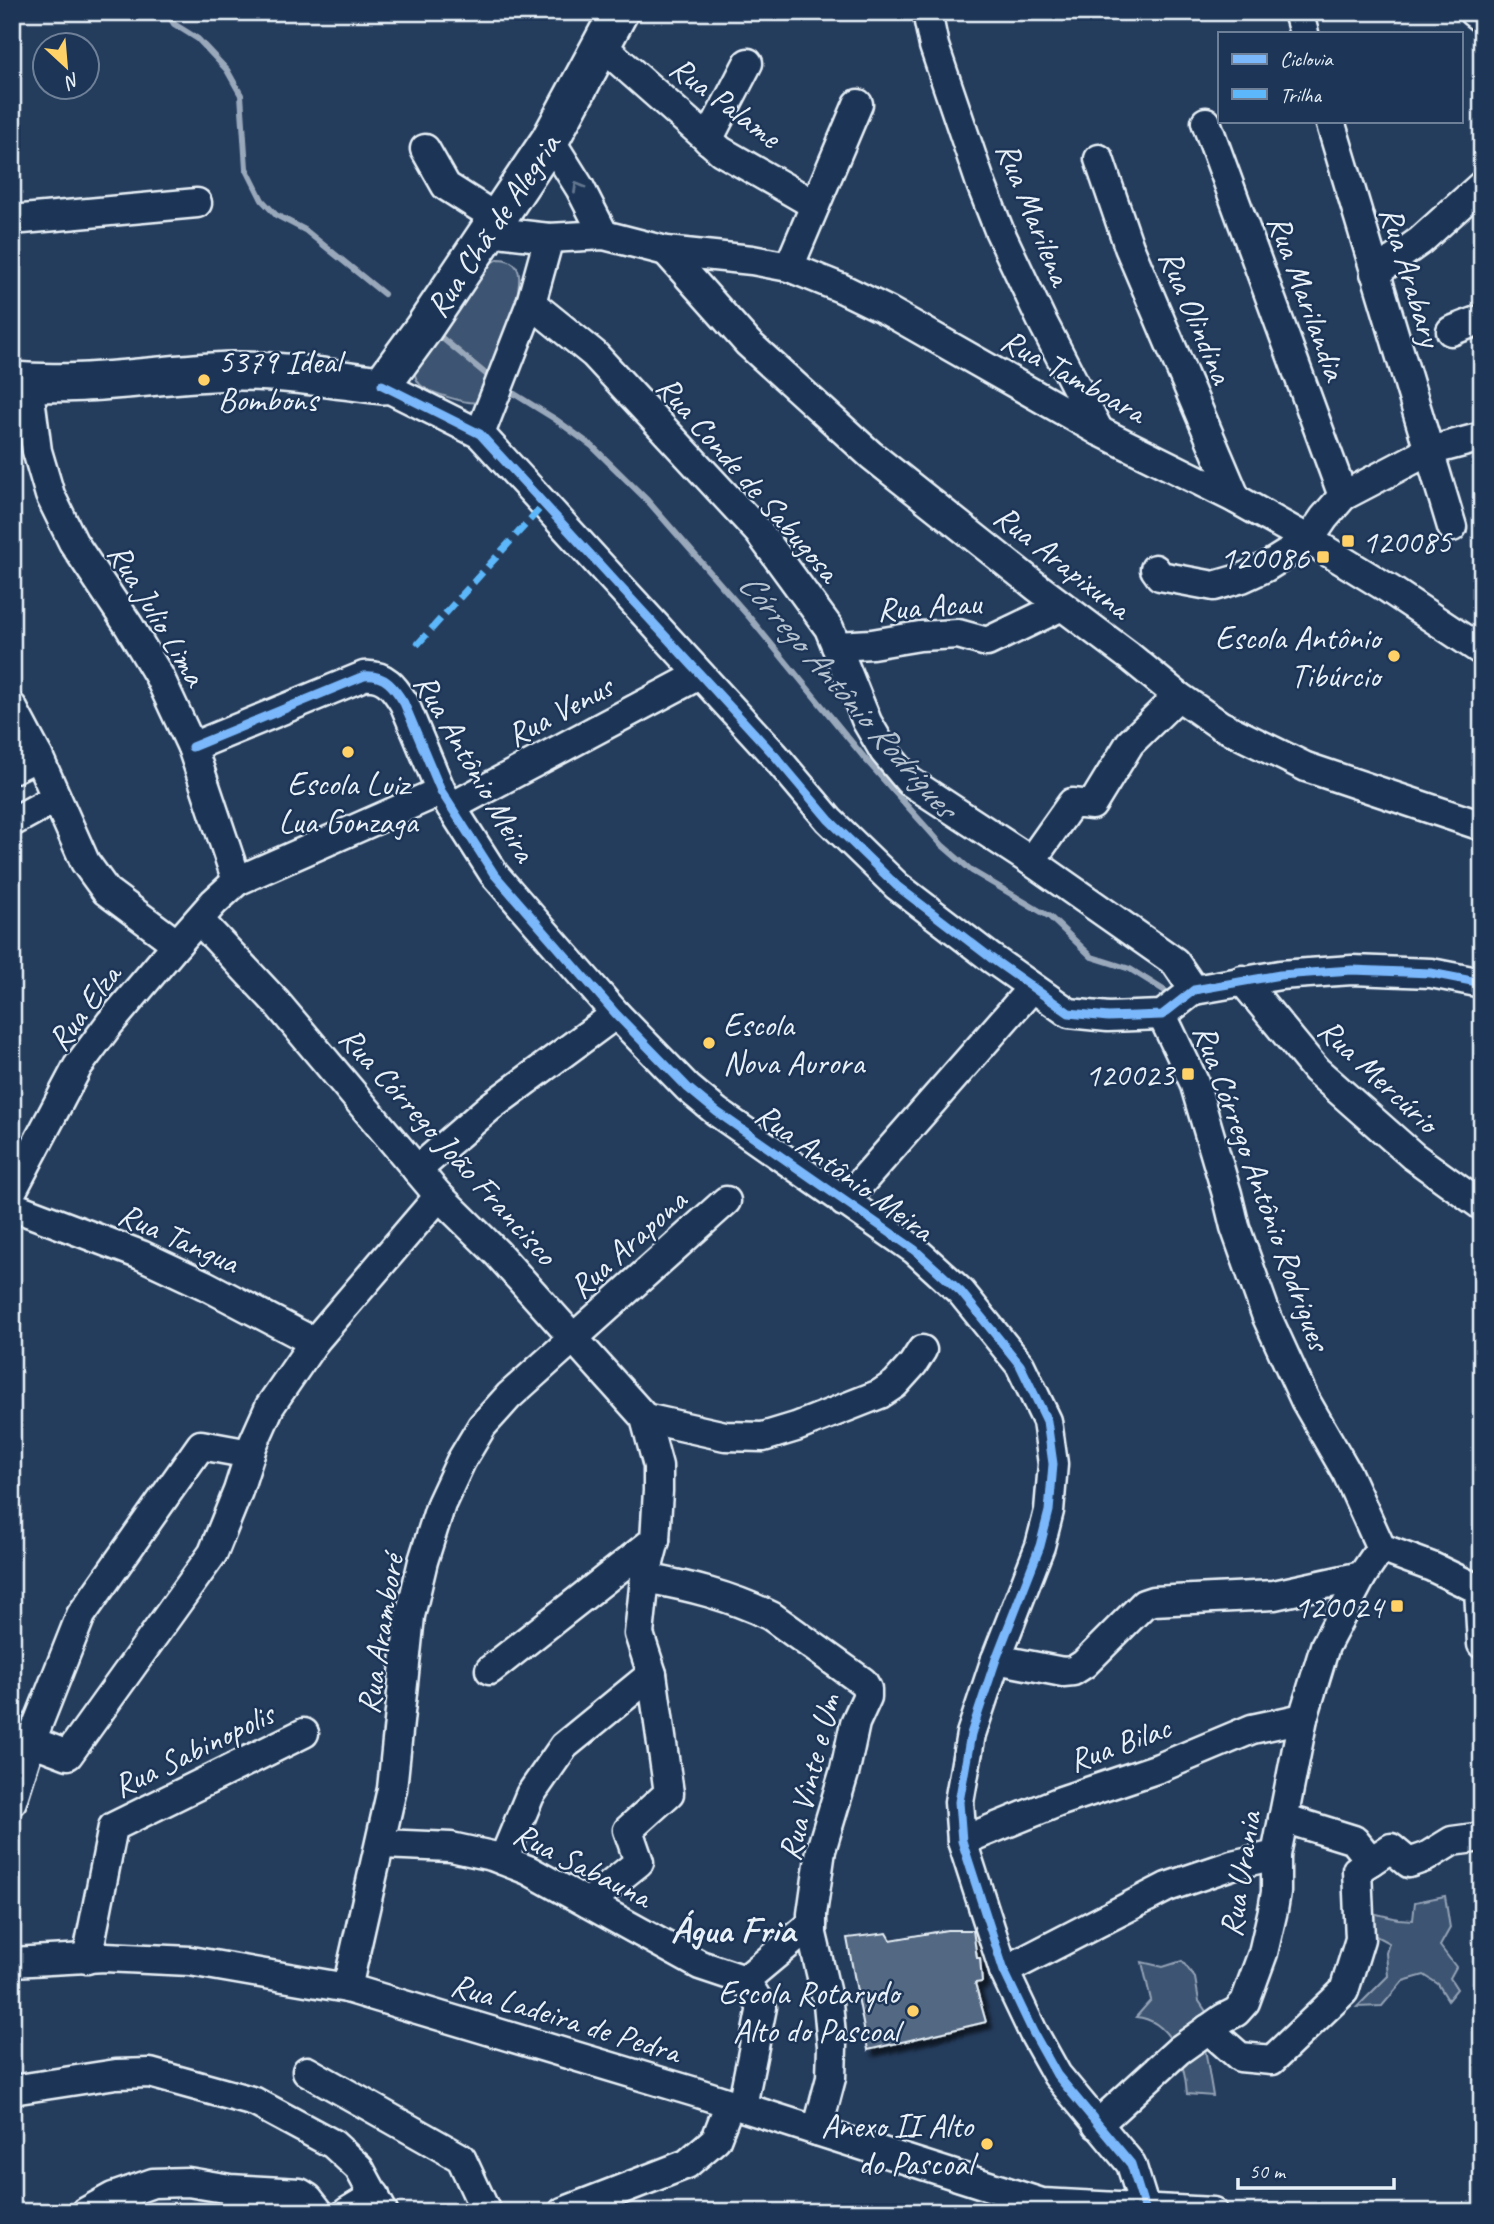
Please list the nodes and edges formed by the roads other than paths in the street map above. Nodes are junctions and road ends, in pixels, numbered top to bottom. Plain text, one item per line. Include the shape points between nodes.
1 (620, 12) edge
2 (927, 12) edge
3 (1298, 12) edge
4 (1473, 12) edge
5 (1482, 19) edge
6 (1304, 32) edge
7 (601, 45) junction
8 (748, 63) dead end
9 (858, 104) dead end
10 (1206, 122) dead end
11 (1330, 122) edge
12 (708, 139) junction
13 (550, 140) junction
14 (425, 149) dead end
15 (1099, 159) dead end
16 (1482, 185) edge
17 (197, 203) dead end
18 (815, 205) junction
19 (12, 220) edge
20 (493, 225) junction
21 (604, 235) junction
22 (549, 238) junction
23 (666, 251) junction
24 (789, 267) junction
25 (1375, 273) junction
26 (531, 303) junction
27 (1482, 319) edge
28 (1451, 331) dead end
29 (20, 382) edge
30 (382, 385) junction
31 (1100, 431) junction
32 (480, 434) junction
33 (1482, 437) edge
34 (1429, 451) junction
35 (1343, 496) junction
36 (1236, 499) junction
37 (1452, 527) dead end
38 (1309, 540) junction
39 (1155, 569) dead end
40 (1062, 606) junction
41 (836, 646) junction
42 (1482, 650) edge
43 (699, 675) junction
44 (1178, 696) junction
45 (12, 707) edge
46 (192, 747) junction
47 (38, 756) junction
48 (12, 769) edge
49 (56, 798) junction
50 (446, 799) junction
51 (12, 822) edge
52 (1482, 826) edge
53 (1031, 862) junction
54 (237, 881) junction
55 (199, 920) junction
56 (177, 944) junction
57 (1242, 981) junction
58 (1482, 982) edge
59 (1032, 988) junction
60 (1194, 990) junction
61 (616, 1014) junction
62 (1161, 1015) junction
63 (417, 1170) junction
64 (12, 1191) edge
65 (439, 1196) junction
66 (726, 1201) dead end
67 (844, 1202) junction
68 (12, 1206) edge
69 (1482, 1206) edge
70 (575, 1338) junction
71 (314, 1342) junction
72 (922, 1350) dead end
73 (645, 1418) junction
74 (250, 1454) junction
75 (655, 1539) junction
76 (1381, 1548) junction
77 (1362, 1576) junction
78 (645, 1578) junction
79 (1481, 1591) edge
80 (1482, 1644) edge
81 (996, 1659) junction
82 (490, 1670) dead end
83 (652, 1674) junction
84 (1303, 1718) junction
85 (304, 1733) dead end
86 (31, 1741) junction
87 (12, 1801) edge
88 (1283, 1818) junction
89 (1482, 1837) edge
90 (962, 1841) junction
91 (382, 1844) junction
92 (1276, 1855) junction
93 (503, 1860) junction
94 (1371, 1861) junction
95 (588, 1903) junction
96 (812, 1924) junction
97 (86, 1959) junction
98 (12, 1962) edge
99 (1004, 1970) junction
100 (745, 1980) junction
101 (347, 1988) junction
102 (1208, 2029) junction
103 (307, 2071) dead end
104 (12, 2090) edge
105 (736, 2104) junction
106 (1097, 2125) junction
107 (817, 2131) junction
108 (379, 2204) edge
109 (1040, 2207) edge
110 (1145, 2209) junction
111 (86, 2212) edge
112 (319, 2212) edge
113 (347, 2212) edge
114 (486, 2212) edge
115 (563, 2212) edge
116 (1213, 2212) edge

1 - 7 main road, Rua Chã de Alegria
2 - 31 street, Rua Marilena via 934,46 999,230
3 - 6 street
4 - 5 street
7 - 12 street, Rua Palame
7 - 13 main road, Rua Chã de Alegria
8 - 12 street
9 - 18 street
10 - 35 street, Rua Marilandia
11 - 25 street, Rua Arabary
12 - 18 street, Rua Palame
13 - 20 main road, Rua Chã de Alegria
21 -> 13 street
14 - 20 street via 446,186
15 - 36 street, Rua Olindina via 1129,247
16 - 25 street via 1420,241
17 - 19 street
18 - 24 street
20 - 22 street, Rua Tamboara
20 - 30 main road, Rua Chã de Alegria
21 - 22 street, Rua Tamboara
21 - 23 street, Rua Tamboara
22 - 26 street, Rua Chã de Alegria
23 - 24 street, Rua Tamboara
23 - 40 street, Rua Arapixuna via 748,343 871,455
24 - 31 street, Rua Tamboara via 888,311
25 - 34 street, Rua Arabary
26 - 32 street, Rua Chã de Alegria
26 - 41 street, Rua Conde de Sabugosa via 594,354 759,532 829,628
27 - 28 street
29 - 30 main road via 81,384 233,371
29 - 46 street, Rua Julio Lima via 50,495 74,542 159,676
30 - 32 street
31 - 36 street, Rua Tamboara
32 - 43 street
33 - 34 street
34 - 35 street
34 - 37 street, Rua Arabary
35 - 38 street
36 - 38 street, Rua Tamboara
38 - 39 street via 1242,578 1214,586 1160,576
38 - 42 street, Rua Tamboara
40 - 41 street, Rua Acau via 987,642 958,634
40 - 44 street, Rua Arapixuna
41 - 53 street, Rua Conde de Sabugosa via 867,722 909,781
43 - 50 street, Rua Venus
43 - 59 street via 829,820 897,886
44 - 52 street, Rua Arapixuna via 1220,725 1306,767
44 - 53 street via 1130,743 1092,806 1072,803
45 - 47 street
46 - 50 street, Rua Antônio Meira via 376,674 397,692
46 - 54 street, Rua Julio Lima
47 - 48 street
47 - 49 street
49 - 51 street
49 - 56 street via 85,862 106,891
50 - 54 street, Rua Venus
50 - 61 street, Rua Antônio Meira via 494,874
53 - 60 street, Rua Conde de Sabugosa via 1175,962
54 - 55 street, Rua Elza
55 - 56 street, Rua Elza
55 - 63 street, Rua Córrego João Francisco via 276,1002
56 - 64 street, Rua Elza via 78,1066
57 - 58 street via 1352,970 1431,973
57 - 60 street
57 - 69 street, Rua Mercúrio via 1316,1070 1413,1156
59 - 62 street via 1069,1013
59 - 67 street
60 - 62 street
61 - 63 street via 490,1107
61 - 67 street, Rua Antônio Meira via 717,1112
62 - 76 street, Rua Córrego Antônio Rodrigues via 1194,1082 1235,1227 1267,1317
63 - 65 street, Rua Córrego João Francisco
65 - 70 street, Rua Córrego João Francisco
65 - 71 street
66 - 70 street, Rua Arapona
67 - 81 street, Rua Antônio Meira via 915,1250 961,1292 1020,1365 1047,1421 1053,1464 1049,1511
68 - 71 street, Rua Tangua via 141,1255
70 - 73 street, Rua Córrego João Francisco
70 - 91 street, Rua Aramboré via 482,1426 441,1504 410,1616 393,1789
71 - 74 street via 270,1406
72 - 73 street via 895,1384 880,1394 763,1437 714,1434
73 - 75 street, Rua Córrego João Francisco via 658,1466
74 - 86 street via 201,1445 80,1615
74 - 86 street via 213,1553 68,1755
75 - 78 street, Rua Córrego João Francisco
75 - 82 street
76 - 77 street, Rua Urania
76 - 79 street
77 - 81 street via 1274,1595 1153,1601 1144,1604 1073,1671
77 - 84 street, Rua Urania via 1325,1646
78 - 83 street, Rua Córrego João Francisco via 639,1634
78 - 96 street, Rua Vinte e Um via 694,1587 771,1616 866,1685 867,1697 855,1723 821,1850
79 - 80 street
81 - 90 street, Rua Antônio Meira via 971,1734 959,1802
83 - 93 street via 564,1746 530,1795
83 - 95 street, Rua Córrego João Francisco via 669,1793 628,1830 639,1862
84 - 88 street, Rua Urania
84 - 90 street, Rua Bilac via 1252,1729
85 - 97 street, Rua Sabinopolis via 113,1828
86 - 87 street
88 - 92 street, Rua Urania
88 - 94 street via 1354,1840
89 - 94 street via 1452,1841 1409,1863 1391,1848
90 - 99 street, Rua Antônio Meira
91 - 93 street, Rua Sabauna via 451,1847
91 - 101 street, Rua Aramboré
92 - 99 street via 1167,1887
92 - 102 street, Rua Urania via 1273,1910 1251,1987 1236,2012
93 - 95 street, Rua Sabauna
94 - 102 street via 1357,1870 1360,1939 1345,1991 1272,2060 1240,2057
95 - 100 street, Rua Sabauna via 700,1965
96 - 100 street
96 - 107 street, Rua Vinte e Um via 832,2046 831,2078
97 - 98 street, Rua Ladeira de Pedra
97 - 101 street, Rua Ladeira de Pedra via 190,1961
99 - 106 street, Rua Antônio Meira via 1057,2075
100 - 105 street via 762,2007
101 - 105 street, Rua Ladeira de Pedra
102 - 106 street, Rua Urania
103 - 114 street via 461,2158
104 - 108 street via 150,2073 255,2102 333,2144 359,2168
105 - 107 street, Rua Ladeira de Pedra
105 - 115 street via 716,2139 687,2164
106 - 110 street, Rua Antônio Meira via 1131,2164
107 - 109 street, Rua Ladeira de Pedra
108 - 113 street
109 - 110 street, Rua Ladeira de Pedra
110 - 116 street, Rua Ladeira de Pedra
111 - 112 street via 153,2183 188,2182 300,2193

